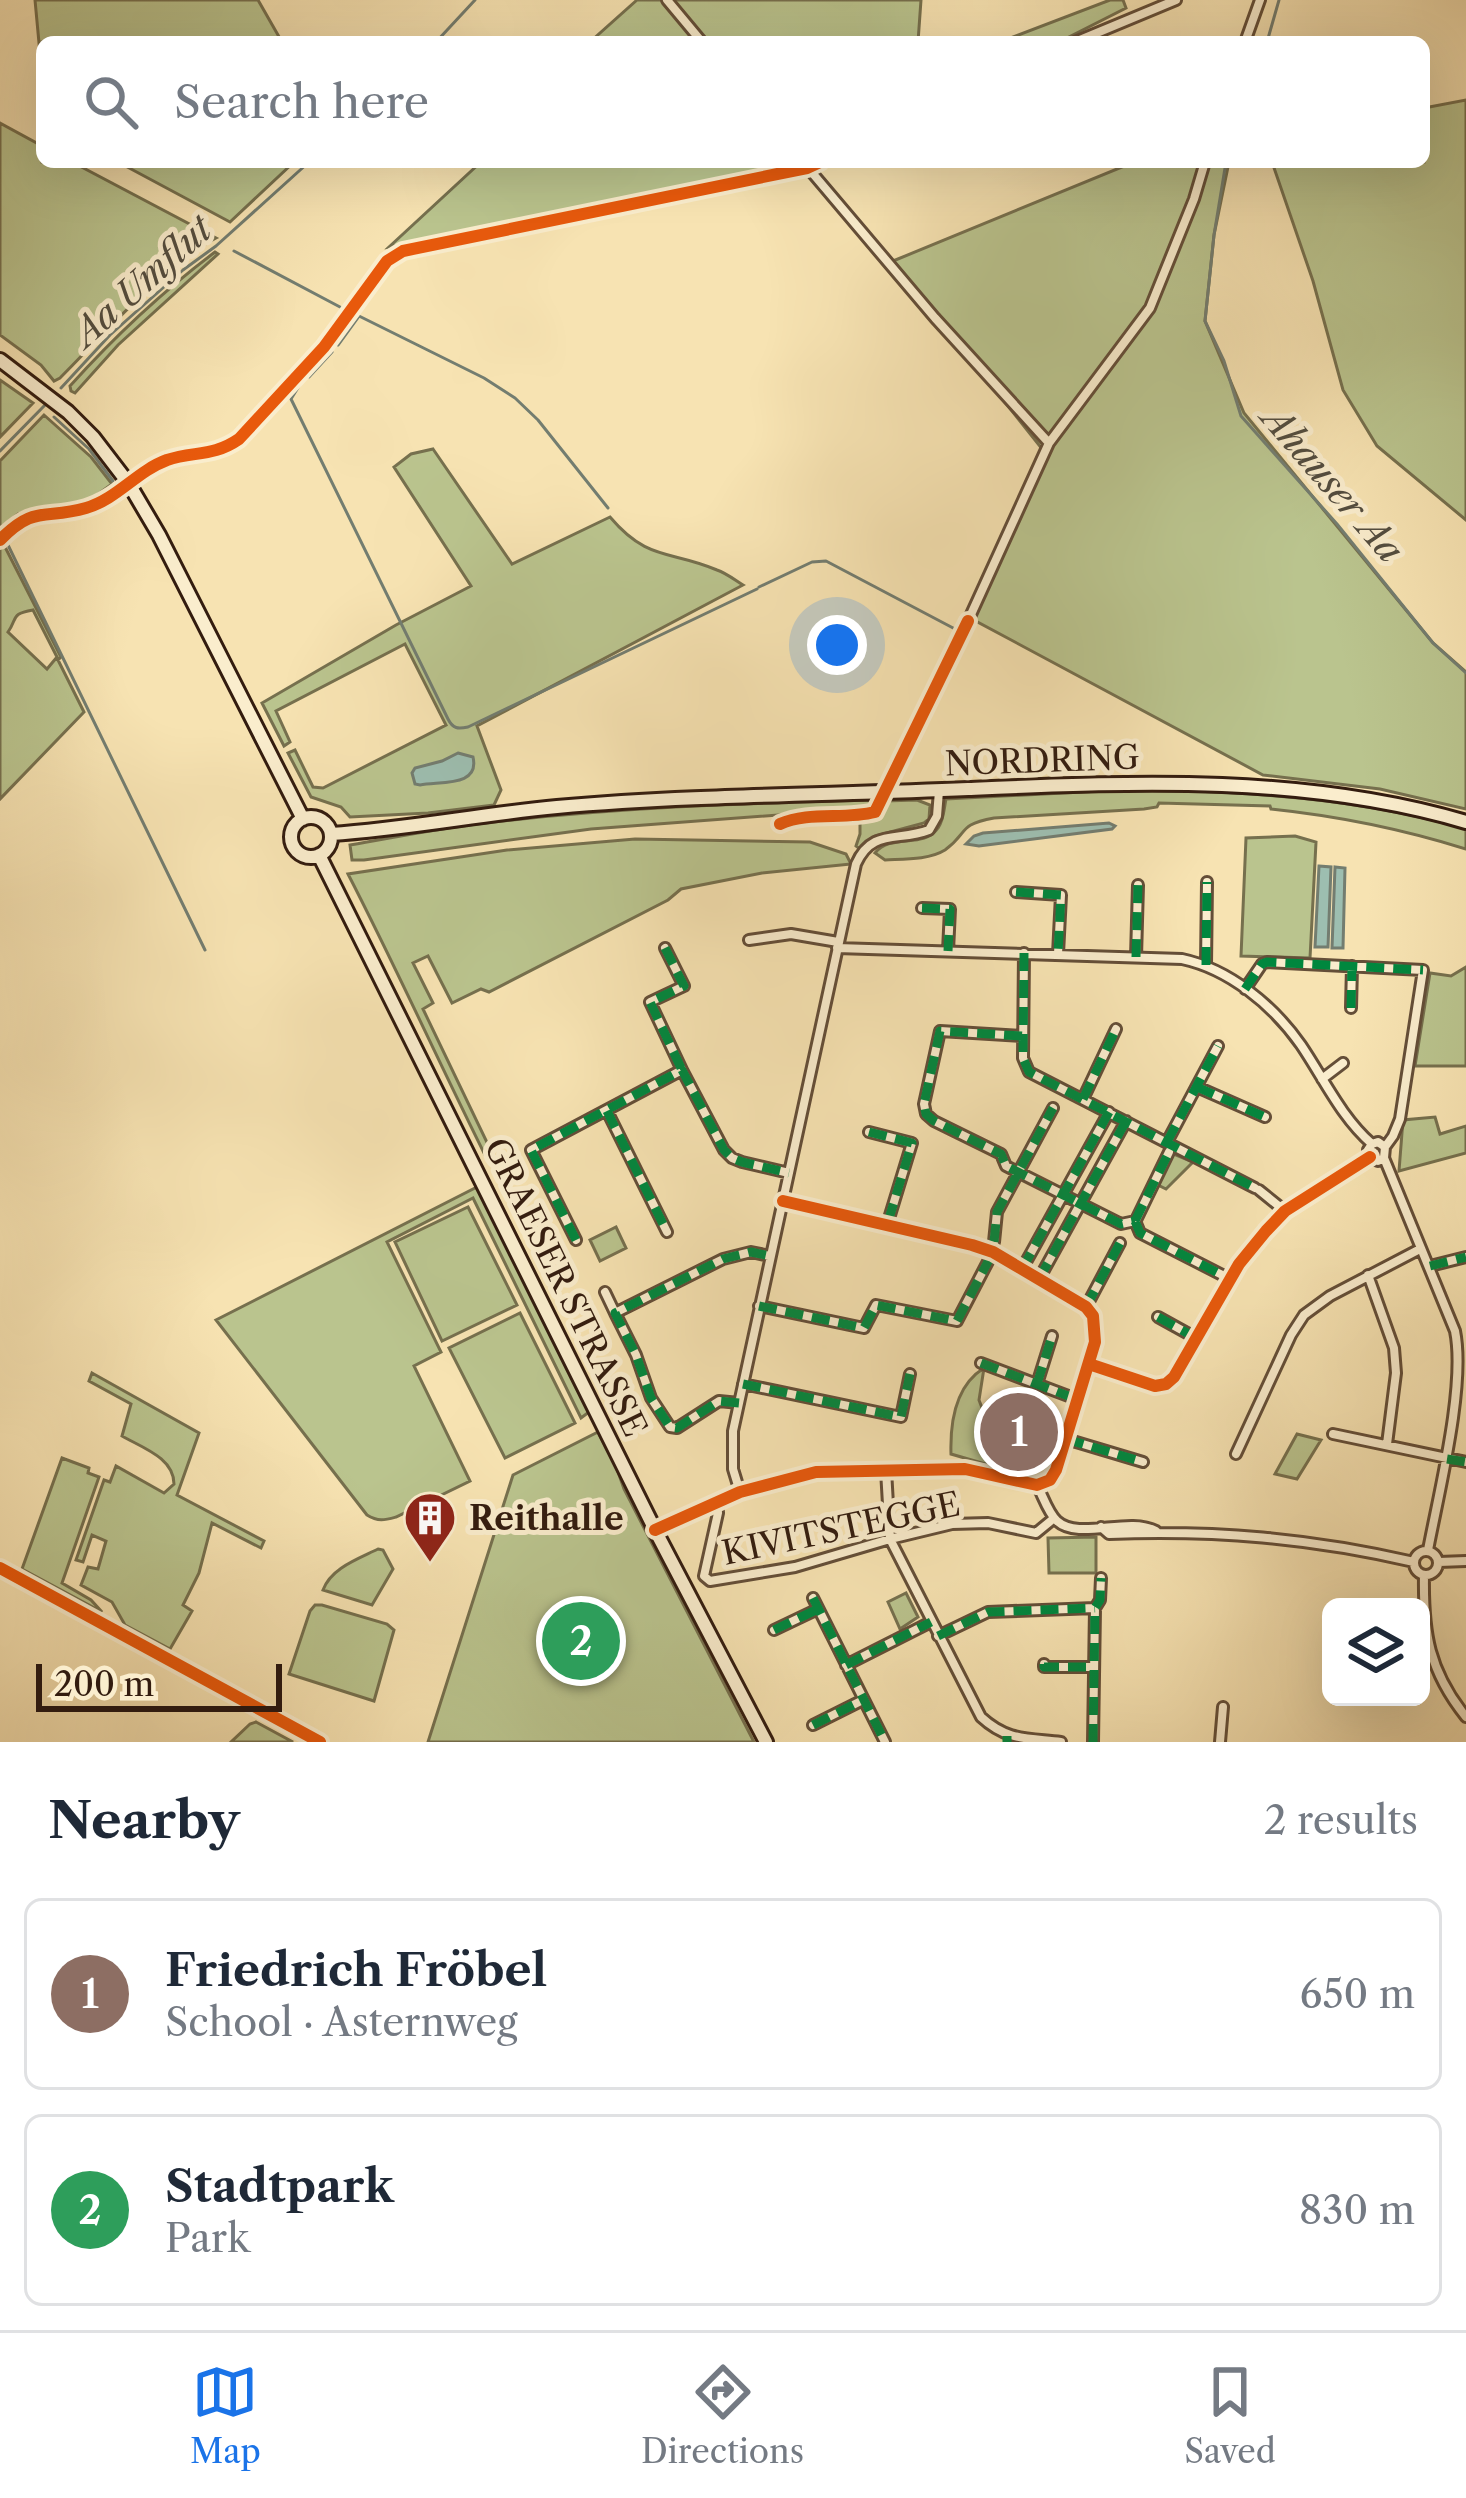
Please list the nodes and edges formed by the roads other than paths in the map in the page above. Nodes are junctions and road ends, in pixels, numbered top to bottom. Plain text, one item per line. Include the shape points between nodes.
1 (667, 0) edge
2 (1176, 0) edge
3 (1260, 0) edge
4 (697, 36) edge
5 (1089, 36) edge
6 (1248, 36) edge
7 (791, 168) edge
8 (808, 168) edge
9 (1202, 168) edge
10 (0, 360) edge
11 (1049, 443) junction
12 (129, 484) junction
13 (0, 540) edge
14 (968, 621) dead end
15 (939, 790) junction
16 (302, 819) junction
17 (1466, 822) edge
18 (331, 834) junction
19 (319, 855) junction
20 (1207, 882) dead end
21 (1138, 885) dead end
22 (1016, 892) dead end
23 (922, 908) dead end
24 (749, 940) dead end
25 (838, 945) junction
26 (665, 949) dead end
27 (948, 951) junction
28 (1024, 953) junction
29 (1058, 955) junction
30 (1136, 957) junction
31 (1206, 965) junction
32 (1352, 967) junction
33 (1245, 988) junction
34 (1351, 1008) dead end
35 (1116, 1029) dead end
36 (1022, 1036) junction
37 (1218, 1046) dead end
38 (1343, 1063) dead end
39 (682, 1070) junction
40 (1322, 1079) junction
41 (1197, 1087) junction
42 (1083, 1099) junction
43 (1053, 1108) dead end
44 (607, 1111) junction
45 (1108, 1112) junction
46 (1265, 1117) dead end
47 (1126, 1121) junction
48 (869, 1132) dead end
49 (1372, 1144) junction
50 (1168, 1147) junction
51 (1385, 1147) junction
52 (1370, 1157) junction
53 (1384, 1158) junction
54 (1019, 1171) junction
55 (789, 1173) junction
56 (1064, 1194) junction
57 (783, 1201) junction
58 (1081, 1203) junction
59 (1286, 1211) junction
60 (1136, 1221) junction
61 (887, 1225) junction
62 (667, 1232) dead end
63 (576, 1240) dead end
64 (1120, 1243) dead end
65 (993, 1247) junction
66 (1420, 1249) junction
67 (770, 1256) junction
68 (1466, 1257) edge
69 (1430, 1266) junction
70 (1022, 1269) junction
71 (1368, 1275) junction
72 (1039, 1279) junction
73 (1230, 1279) junction
74 (605, 1292) dead end
75 (760, 1306) junction
76 (1086, 1307) junction
77 (615, 1313) junction
78 (1158, 1317) dead end
79 (1052, 1336) dead end
80 (1196, 1339) junction
81 (981, 1363) dead end
82 (1089, 1364) junction
83 (910, 1374) dead end
84 (743, 1384) junction
85 (1037, 1384) junction
86 (1079, 1400) junction
87 (739, 1403) junction
88 (1333, 1434) dead end
89 (1066, 1439) junction
90 (1387, 1444) junction
91 (1236, 1454) dead end
92 (1447, 1459) junction
93 (1144, 1462) dead end
94 (1466, 1462) edge
95 (886, 1470) junction
96 (1037, 1485) junction
97 (740, 1492) junction
98 (717, 1503) junction
99 (1053, 1519) junction
100 (655, 1529) junction
101 (890, 1539) junction
102 (1428, 1550) junction
103 (1466, 1561) edge
104 (1414, 1562) junction
105 (1439, 1562) junction
106 (0, 1568) edge
107 (1424, 1575) junction
108 (1100, 1578) dead end
109 (813, 1598) dead end
110 (1095, 1608) junction
111 (818, 1609) junction
112 (931, 1622) junction
113 (774, 1630) dead end
114 (938, 1636) junction
115 (1044, 1664) dead end
116 (846, 1665) junction
117 (1094, 1667) junction
118 (863, 1700) junction
119 (1222, 1707) dead end
120 (1466, 1717) edge
121 (813, 1725) dead end
122 (1007, 1739) edge
123 (320, 1742) edge
124 (766, 1742) edge
125 (884, 1742) edge
126 (1060, 1742) edge
127 (1093, 1742) edge
128 (1220, 1742) edge

1 - 4 street
2 - 5 street
3 - 6 street
7 - 12 street via 404,251 387,261 325,347 239,439 165,461
8 - 11 street
9 - 11 street via 1150,308
10 - 12 main road, GRAESER STRASSE via 68,412
11 - 14 street
12 - 13 street via 86,508 24,518
12 - 16 main road, GRAESER STRASSE
15 - 17 main road, NORDRING via 1283,788
15 - 18 main road, NORDRING via 578,806
15 - 25 street via 929,830 877,840 860,855
16 - 18 main road via 321,820
16 - 19 main road, GRAESER STRASSE via 293,845
18 - 19 main road
19 - 100 main road, GRAESER STRASSE
20 - 31 street
21 - 30 street
22 - 29 street via 1061,895
23 - 27 street via 950,909
24 - 25 street via 791,934
25 - 27 street
25 - 55 street
26 - 39 street via 684,986 650,1003
27 - 28 street
28 - 29 street
28 - 36 street
29 - 30 street
30 - 31 street
31 - 33 street
32 - 33 street via 1267,962
32 - 34 street
32 - 51 street via 1424,970 1400,1119
33 - 40 street via 1298,1041
35 - 42 street
36 - 42 street via 1028,1072
36 - 54 street via 940,1031 924,1104 934,1121
37 - 41 street
38 - 40 street
39 - 44 street
39 - 55 street via 732,1158
40 - 49 street
41 - 46 street
41 - 50 street
42 - 45 street
43 - 54 street
44 - 62 street
44 - 63 street via 531,1150
45 - 47 street
45 - 56 street
47 - 50 street
47 - 58 street
48 - 61 street via 912,1143
49 - 51 street
49 - 52 street
50 - 59 street
50 - 60 street
51 - 53 street
52 - 53 street
52 - 59 street
53 - 66 street
54 - 56 street
54 - 65 street via 997,1212
55 - 57 street
56 - 58 street
56 - 70 street
57 - 61 street
57 - 67 street
58 - 60 street via 1121,1224
58 - 72 street
59 - 73 street
60 - 73 street via 1140,1233
61 - 65 street
64 - 76 street
65 - 70 street
65 - 75 street via 958,1321 876,1305 864,1328
66 - 69 street
66 - 71 street
67 - 75 street
67 - 77 street via 740,1253
68 - 69 street
69 - 92 street via 1460,1360
70 - 72 street
71 - 90 street via 1394,1348
71 - 91 street via 1304,1315
72 - 76 street
73 - 80 street
74 - 77 street
75 - 84 street
76 - 82 street via 1096,1329
77 - 87 street via 670,1427 719,1400
78 - 80 street
79 - 85 street
80 - 82 street via 1174,1377 1155,1387
81 - 85 street
82 - 86 street
83 - 84 street via 901,1417
84 - 87 street
85 - 86 street
86 - 89 street
87 - 97 street via 732,1457
88 - 90 street
89 - 93 street
89 - 96 street via 1050,1480
90 - 92 street
92 - 94 street
92 - 102 street
95 - 96 street via 965,1468
95 - 97 street via 816,1472
95 - 101 street
96 - 99 street
97 - 98 street
98 - 100 street
98 - 101 street, KIVITSTEGGE via 706,1580 795,1567
99 - 101 street, KIVITSTEGGE via 1036,1533 976,1522
99 - 104 street, KIVITSTEGGE via 1109,1534 1267,1536
100 - 124 main road, GRAESER STRASSE
101 - 112 street
102 - 104 street
102 - 105 street
103 - 105 street
104 - 107 street
105 - 107 street
106 - 123 main road
107 - 120 street via 1431,1656
108 - 110 street
109 - 111 street
110 - 114 street via 988,1612
110 - 117 street
111 - 113 street
111 - 116 street
112 - 114 street
112 - 116 street
114 - 122 street via 981,1718
115 - 117 street
116 - 118 street
117 - 127 street
118 - 121 street
118 - 125 street
119 - 128 street
122 - 126 street

